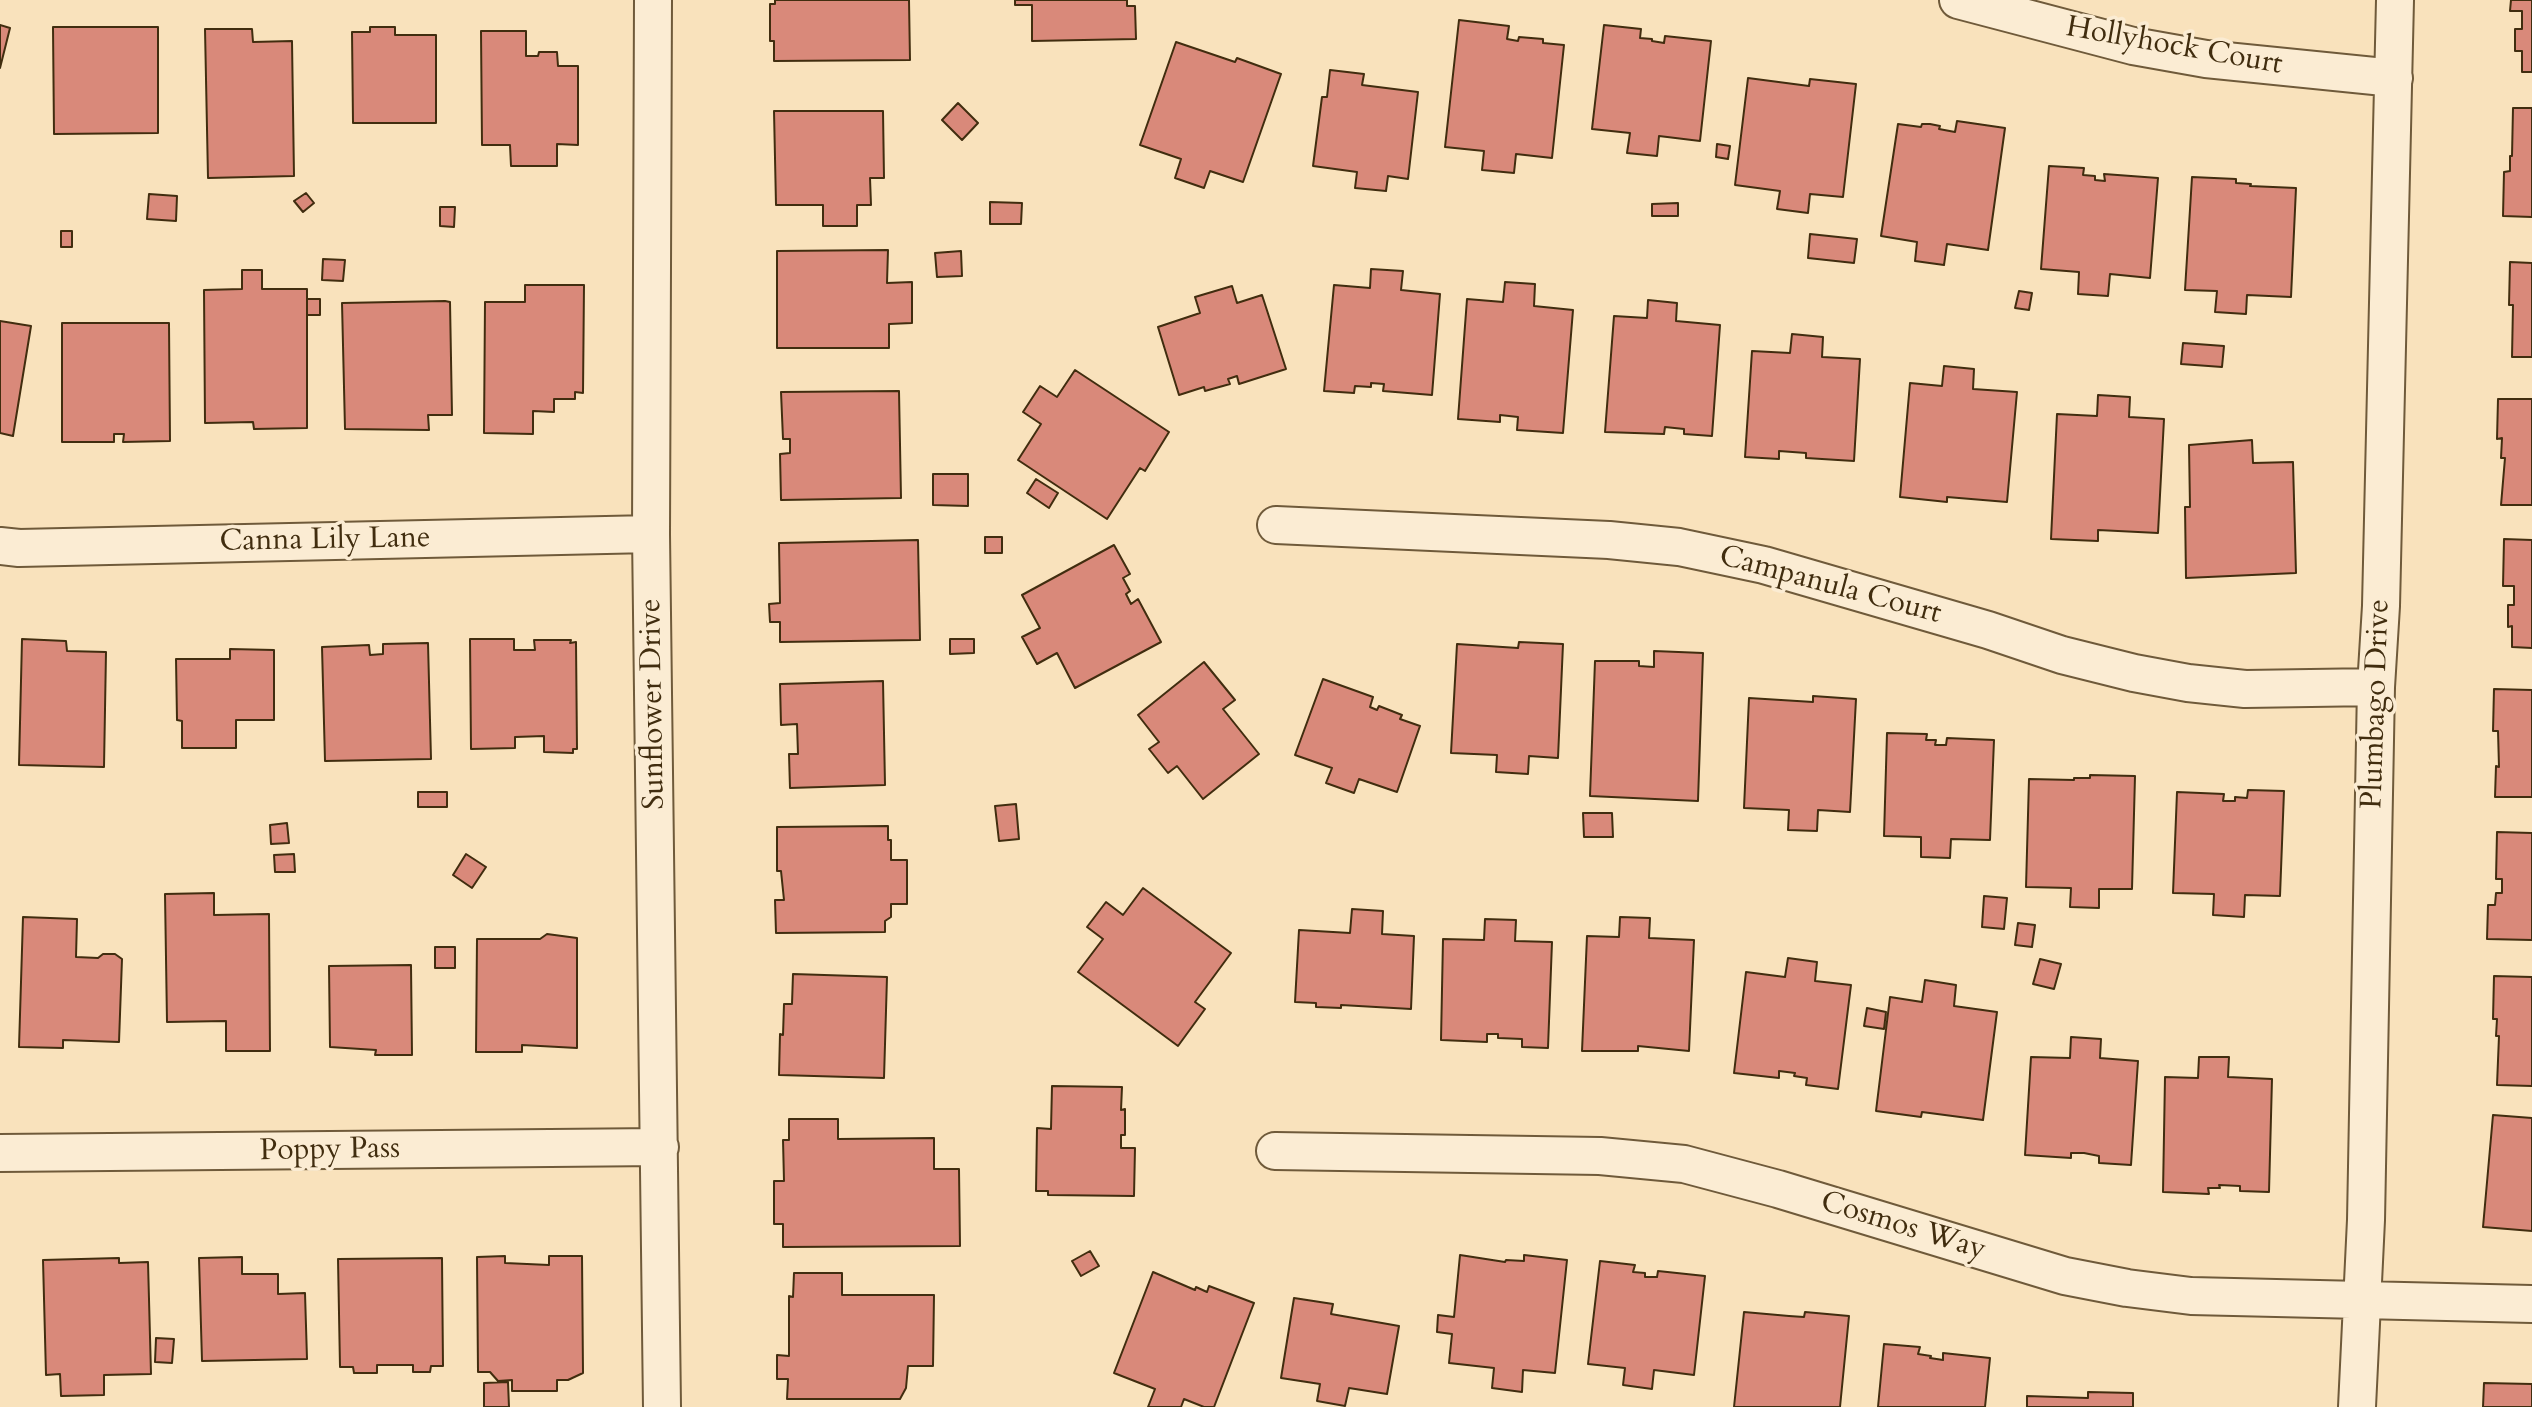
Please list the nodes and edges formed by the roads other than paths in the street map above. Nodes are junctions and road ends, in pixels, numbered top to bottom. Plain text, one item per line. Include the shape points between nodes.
1 (653, 0) edge
2 (1958, 0) edge
3 (2395, 0) edge
4 (2394, 78) junction
5 (1276, 525) dead end
6 (651, 534) junction
7 (0, 546) edge
8 (2376, 687) junction
9 (660, 1147) junction
10 (1275, 1151) dead end
11 (0, 1153) edge
12 (2361, 1300) junction
13 (2532, 1304) edge
14 (662, 1407) edge
15 (2357, 1407) edge

1 - 6 street, Sunflower Drive
2 - 4 street, Hollyhock Court via 2133,46 2206,59
3 - 4 street, Plumbago Drive
4 - 8 street, Plumbago Drive
5 - 8 street, Campanula Court via 1679,547 1764,565 2134,673 2245,689
6 - 7 street, Canna Lily Lane
6 - 9 street, Sunflower Drive
8 - 12 street, Plumbago Drive
9 - 11 street, Poppy Pass
9 - 14 street, Sunflower Drive
10 - 12 street, Cosmos Way via 1600,1156 1684,1164 2065,1276 2191,1296
12 - 13 street, Cosmos Way
12 - 15 street, Plumbago Drive

